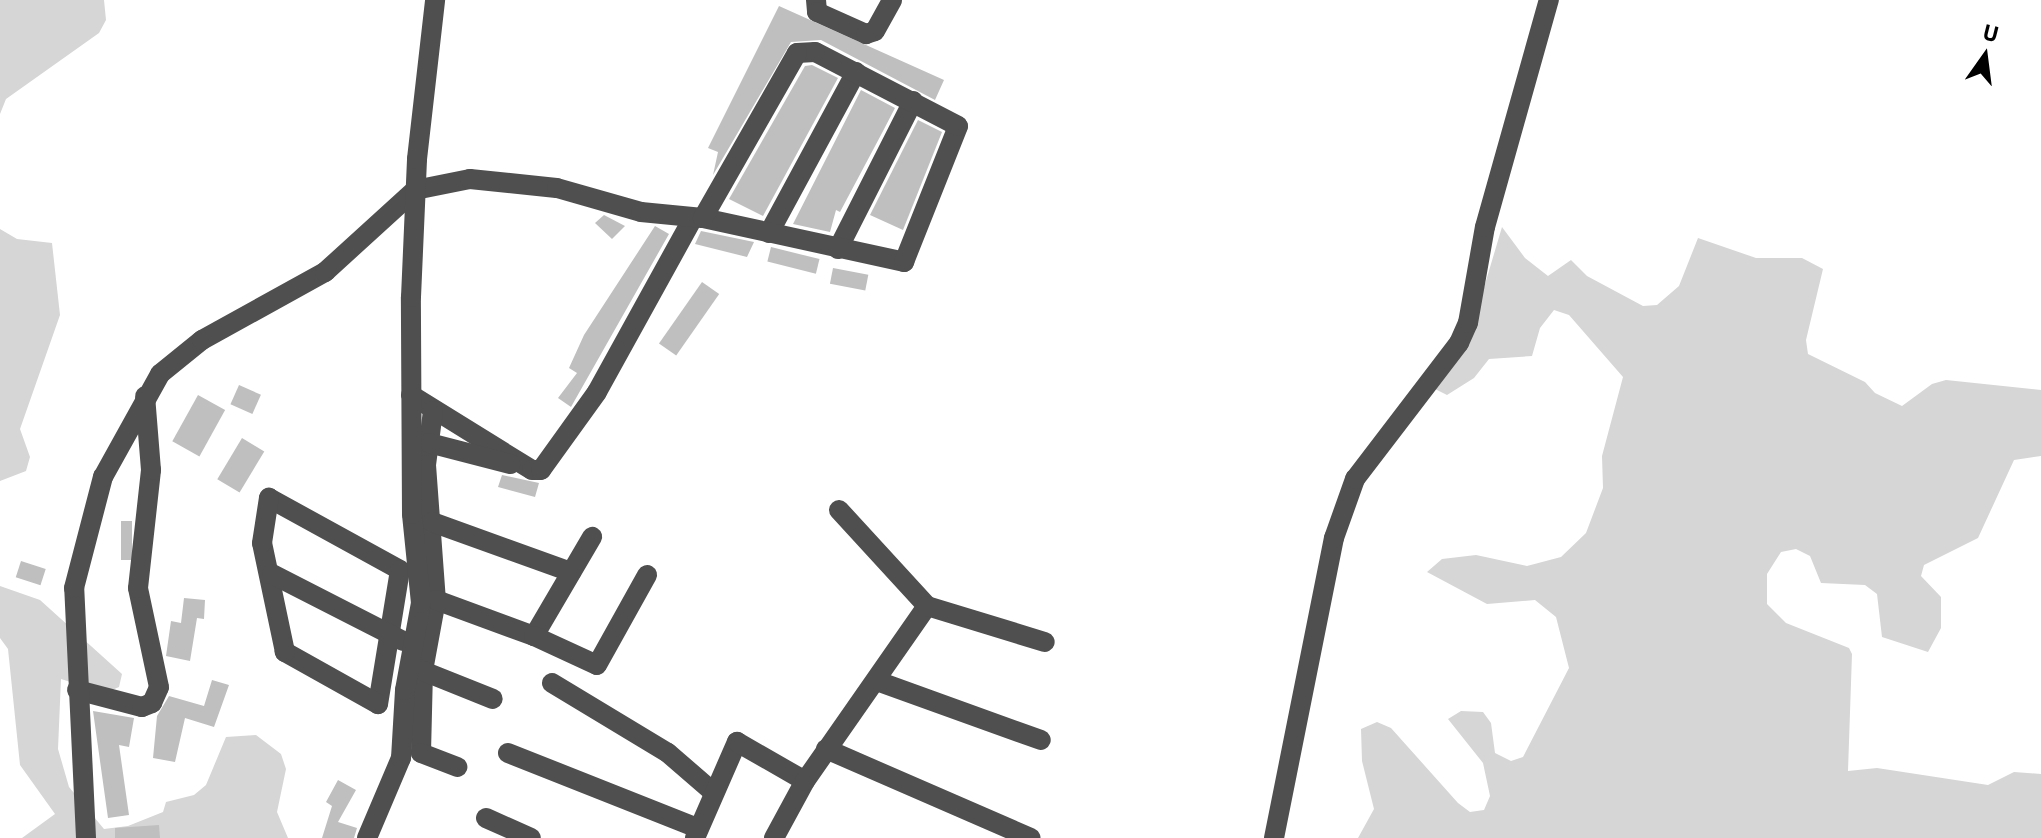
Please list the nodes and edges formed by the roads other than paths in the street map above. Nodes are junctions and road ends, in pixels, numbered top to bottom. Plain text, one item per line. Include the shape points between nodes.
1 (435, 0) edge
2 (816, 0) edge
3 (892, 0) edge
4 (1549, 0) edge
5 (856, 72) junction
6 (913, 101) junction
7 (415, 190) junction
8 (698, 218) junction
9 (769, 233) junction
10 (838, 249) junction
11 (411, 395) junction
12 (145, 396) junction
13 (433, 411) junction
14 (429, 443) junction
15 (532, 470) junction
16 (839, 510) dead end
17 (432, 522) junction
18 (592, 537) dead end
19 (571, 572) junction
20 (272, 574) junction
21 (647, 575) dead end
22 (436, 600) junction
23 (927, 606) junction
24 (534, 636) junction
25 (391, 638) junction
26 (1045, 642) dead end
27 (413, 644) junction
28 (423, 671) junction
29 (877, 681) junction
30 (552, 683) dead end
31 (77, 690) junction
32 (493, 699) dead end
33 (1041, 740) dead end
34 (826, 749) junction
35 (508, 753) dead end
36 (457, 767) dead end
37 (805, 781) junction
38 (713, 792) junction
39 (486, 818) dead end
40 (696, 835) edge
41 (86, 838) edge
42 (367, 838) edge
43 (531, 838) edge
44 (774, 838) edge
45 (1031, 838) edge
46 (1274, 838) edge

1 - 7 street
2 - 3 street via 817,12 866,34 875,31
4 - 46 street via 1485,227 1468,323 1459,343 1355,479 1334,538
5 - 6 street
5 - 8 street via 815,52 797,53
5 - 9 street
6 - 10 street
6 - 10 street via 955,121 958,134 904,261
7 - 8 street via 470,179 513,181 662,216
7 - 11 street
7 - 12 street via 325,272 182,353
8 - 9 street
8 - 15 street via 597,392 543,468
9 - 10 street
11 - 13 street
11 - 27 street via 412,514 421,603
12 - 31 street via 103,477 74,588
12 - 31 street via 151,470 138,588 159,687 152,703 142,707
13 - 14 street
13 - 15 street
14 - 15 street
14 - 17 street
16 - 23 street
17 - 19 street
17 - 22 street
18 - 19 street
19 - 24 street
20 - 25 street
20 - 25 street via 285,652 378,704
20 - 25 street via 262,543 269,498 400,570
21 - 24 street via 597,665
22 - 24 street
22 - 28 street
23 - 26 street
23 - 29 street
25 - 27 street
27 - 42 street via 401,758
28 - 32 street
28 - 36 street via 421,753
29 - 33 street
29 - 34 street
30 - 38 street via 668,753
31 - 41 street
34 - 37 street
34 - 45 street
35 - 40 street
37 - 38 street via 737,742
37 - 44 street
38 - 40 street
39 - 43 street

